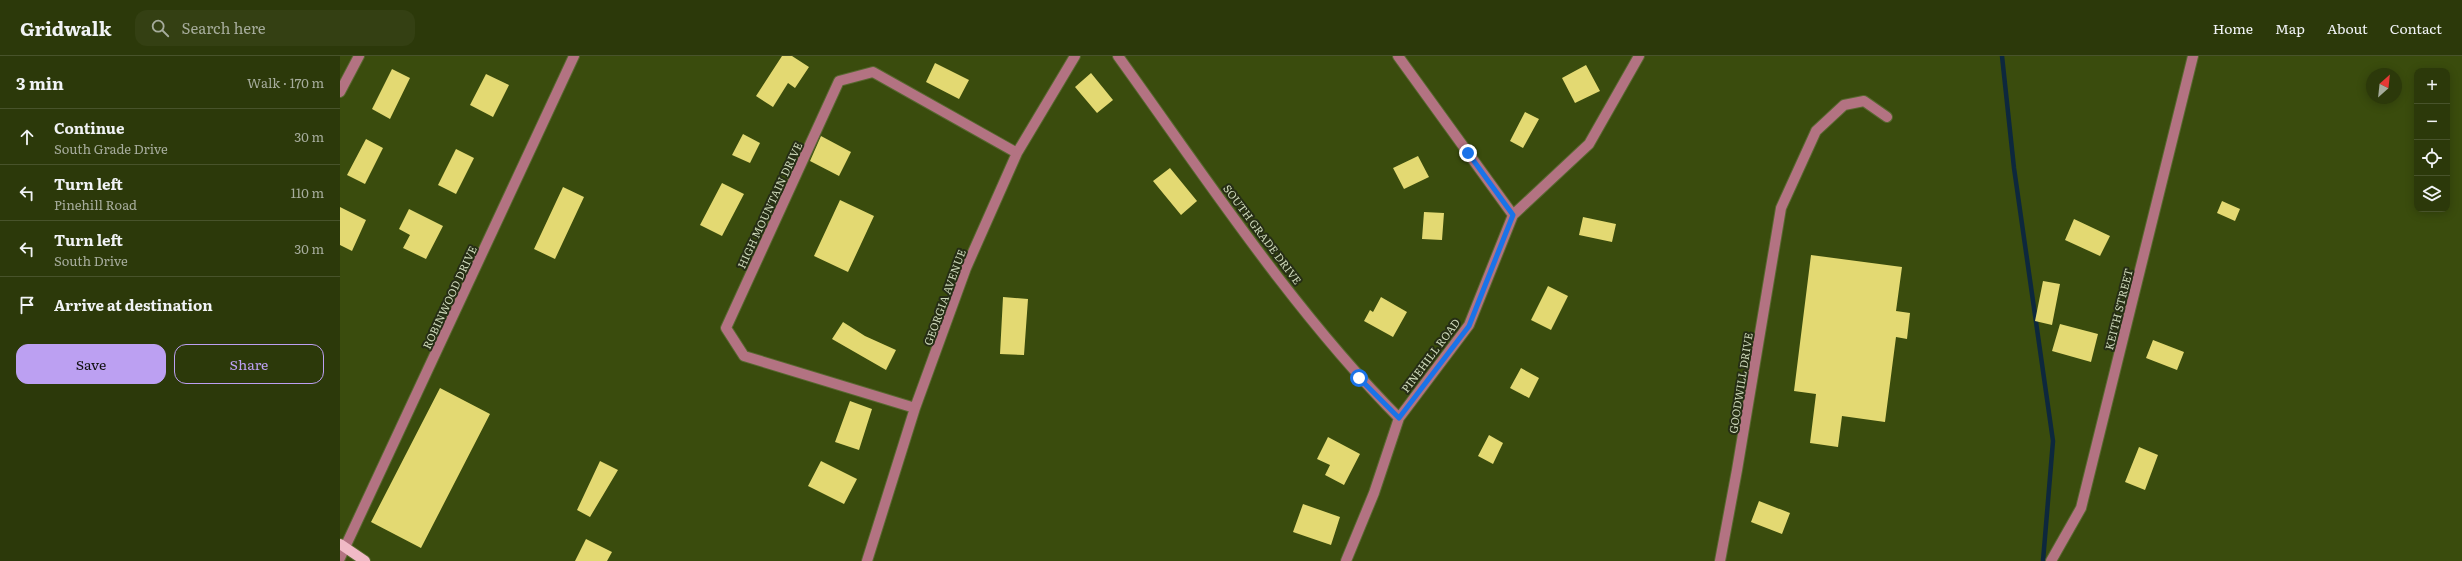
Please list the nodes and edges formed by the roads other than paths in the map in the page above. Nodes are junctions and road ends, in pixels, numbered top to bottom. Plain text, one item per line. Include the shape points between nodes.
1 (359, 56) edge
2 (574, 56) edge
3 (1075, 56) edge
4 (1118, 56) edge
5 (1398, 56) edge
6 (1639, 56) edge
7 (2193, 56) edge
8 (340, 92) edge
9 (1888, 117) dead end
10 (1017, 153) junction
11 (1513, 215) junction
12 (915, 408) junction
13 (1399, 418) junction
14 (343, 546) edge
15 (340, 558) edge
16 (365, 561) edge
17 (867, 561) edge
18 (1346, 561) edge
19 (1720, 561) edge
20 (2051, 561) edge

1 - 8 street
2 - 14 street, ROBINWOOD DRIVE
3 - 10 street, GEORGIA AVENUE
4 - 13 street, SOUTH GRADE DRIVE via 1262,254 1359,378
5 - 11 street
6 - 11 street, PINEHILL ROAD via 1589,144
7 - 20 street, KEITH STREET via 2081,508
9 - 19 street, GOODWILL DRIVE via 1864,101 1844,105 1816,131 1781,208 1738,470
10 - 12 street, GEORGIA AVENUE via 966,268
10 - 12 street, HIGH MOUNTAIN DRIVE via 873,72 839,81 726,328 744,356
11 - 13 street, PINEHILL ROAD via 1469,326
12 - 17 street, GEORGIA AVENUE
13 - 18 street, PINEHILL ROAD via 1374,493
14 - 15 street, ROBINWOOD DRIVE
14 - 16 main road

